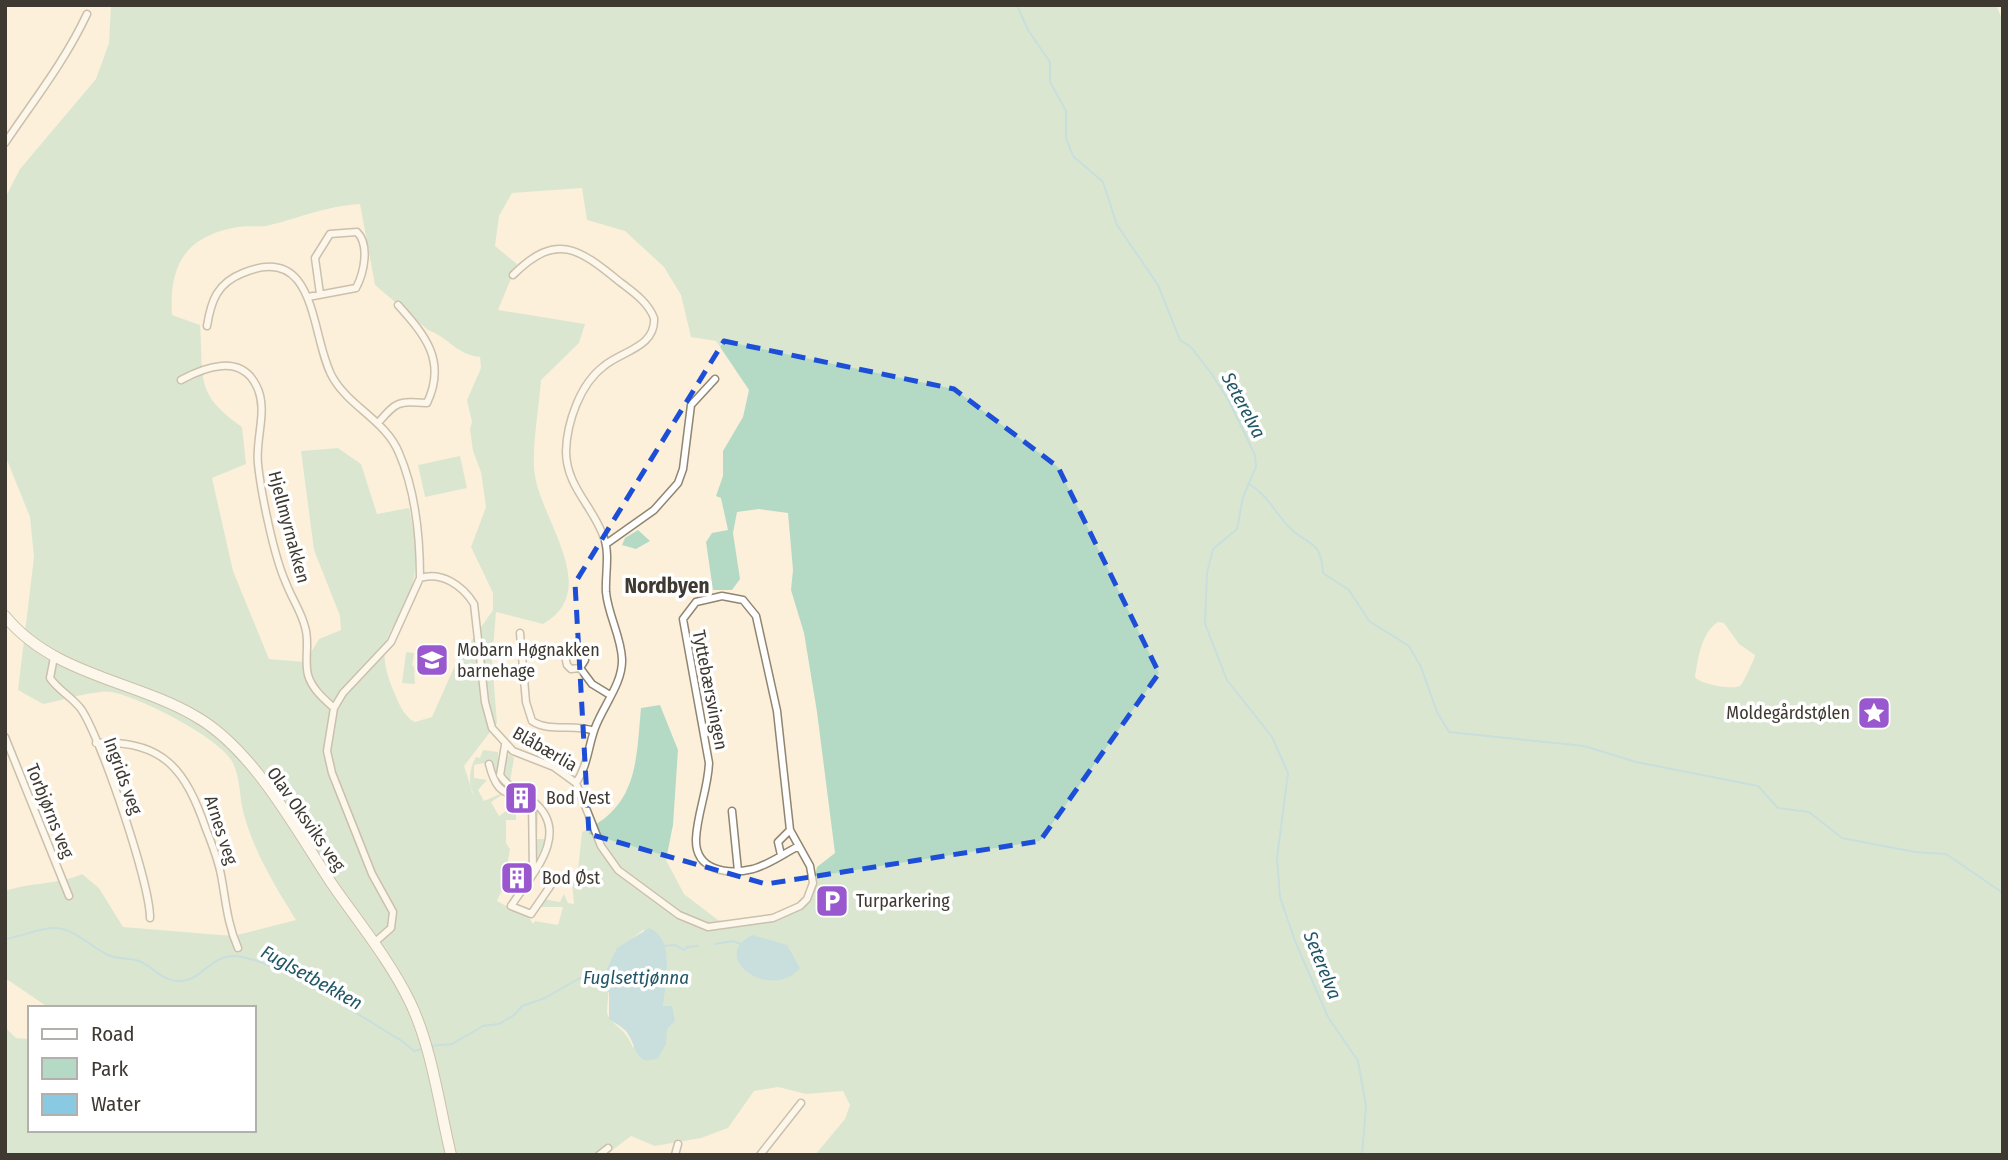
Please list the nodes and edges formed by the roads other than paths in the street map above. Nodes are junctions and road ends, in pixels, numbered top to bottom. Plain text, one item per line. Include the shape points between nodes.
1 (87, 14) dead end
2 (5, 143) edge
3 (513, 275) dead end
4 (320, 294) junction
5 (308, 297) junction
6 (398, 305) dead end
7 (206, 326) dead end
8 (715, 379) dead end
9 (181, 380) dead end
10 (378, 423) junction
11 (606, 544) junction
12 (420, 578) junction
13 (5, 617) edge
14 (520, 633) dead end
15 (54, 657) junction
16 (580, 668) dead end
17 (610, 695) junction
18 (334, 708) junction
19 (594, 731) junction
20 (5, 737) edge
21 (96, 743) junction
22 (505, 745) junction
23 (489, 764) dead end
24 (576, 783) junction
25 (525, 795) junction
26 (532, 800) junction
27 (732, 811) dead end
28 (790, 830) junction
29 (797, 847) junction
30 (780, 855) junction
31 (738, 871) junction
32 (533, 872) junction
33 (551, 885) dead end
34 (69, 896) dead end
35 (150, 918) dead end
36 (374, 943) junction
37 (238, 948) dead end
38 (800, 1103) dead end
39 (678, 1144) dead end
40 (608, 1148) dead end
41 (451, 1155) edge
42 (599, 1155) edge
43 (675, 1155) edge
44 (760, 1155) edge

1 - 2 street via 57,69
3 - 11 street via 544,250 571,249 635,294 654,317 646,341 604,365 590,379 567,440 573,483
4 - 4 street via 315,258 330,234 357,232 364,253 356,288
4 - 5 street
5 - 7 street via 302,284 282,269 242,273 218,289 210,302
5 - 10 street via 332,376 347,397
6 - 10 street via 430,343 432,392 427,403 392,405
8 - 11 street via 688,413 678,483 653,510
9 - 18 street, Hjellmyrnakken via 207,367 226,365 238,368 256,384 262,410 257,457 260,480 285,582 307,631 308,675
10 - 12 street via 403,464 417,532
11 - 17 street via 608,608 622,658 620,676
12 - 18 street via 391,642
12 - 22 street, Blåbærlia via 435,576 449,581 474,604 488,717
13 - 15 street, Olav Oksviks veg
14 - 19 street via 532,721 546,727
15 - 21 street, Ingrids veg via 50,678 79,706
15 - 36 street, Olav Oksviks veg via 176,706 220,734 250,766
16 - 17 street via 592,684
17 - 19 street
18 - 36 street via 327,751 332,773 372,874 393,912 391,929
19 - 24 street via 586,765
20 - 34 street, Torbjørns veg
21 - 35 street, Ingrids veg via 145,886
21 - 37 street, Arnes veg via 142,748 185,778 218,864
22 - 24 street, Blåbærlia via 561,770
22 - 25 street via 500,775
23 - 25 street via 500,789
24 - 29 street, Blåbærlia via 601,846 618,870 679,915 708,927 773,918 800,906 813,883 810,866
25 - 26 street
26 - 32 street
26 - 32 street via 551,828 545,852
27 - 31 street
28 - 29 street, Tyttebærsvingen
28 - 30 street, Tyttebærsvingen via 778,842
28 - 31 street, Tyttebærsvingen via 777,711 756,617 750,606 735,596 709,597 696,602 683,620 709,763 696,838 702,860 726,872
29 - 30 street
30 - 31 street
32 - 33 street via 511,906 534,912
36 - 41 street, Olav Oksviks veg via 419,1023
38 - 44 street
39 - 43 street
40 - 42 street

